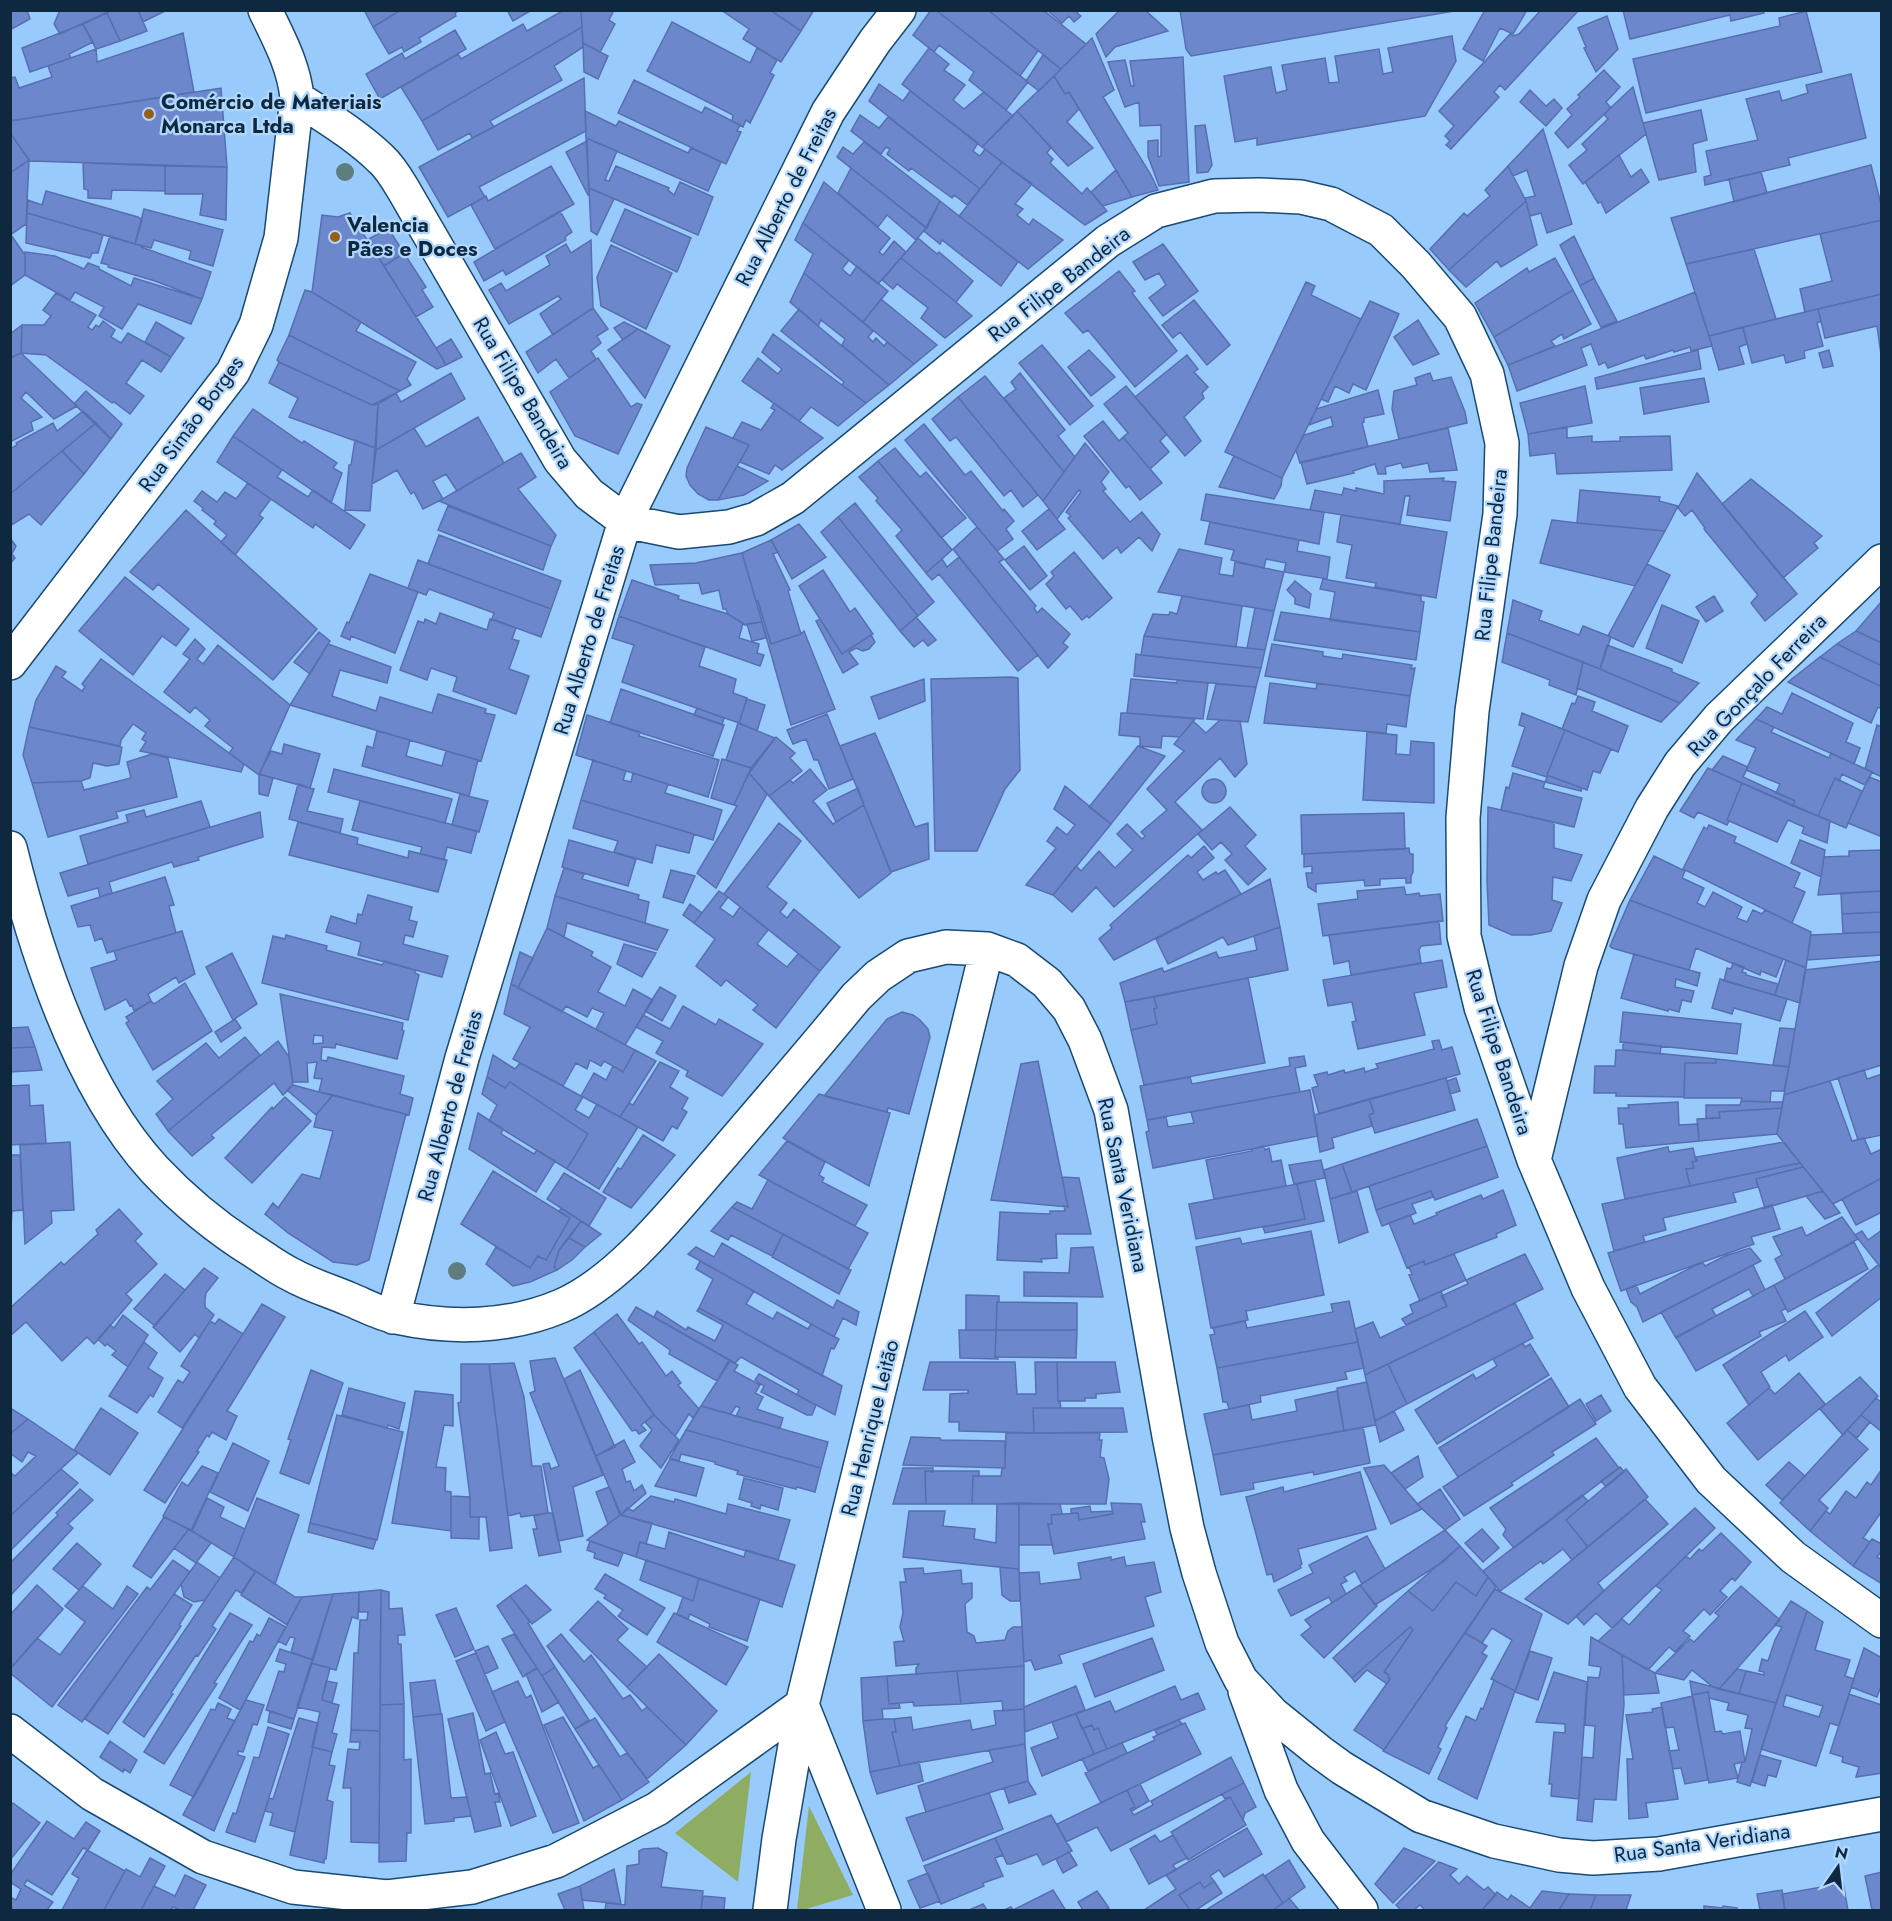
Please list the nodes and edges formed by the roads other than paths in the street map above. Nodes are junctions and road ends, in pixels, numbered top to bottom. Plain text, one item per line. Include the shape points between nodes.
1 (265, 10) edge
2 (899, 10) edge
3 (297, 98) junction
4 (624, 521) junction
5 (1881, 561) edge
6 (10, 663) edge
7 (10, 848) edge
8 (15, 881) edge
9 (987, 949) junction
10 (1534, 1160) junction
11 (393, 1317) junction
12 (1881, 1621) edge
13 (1240, 1680) junction
14 (802, 1706) junction
15 (10, 1731) edge
16 (1881, 1814) edge
17 (770, 1911) edge
18 (884, 1911) edge
19 (1361, 1911) edge

1 - 3 street, Rua Simão Borges via 296,81
2 - 4 street, Rua Alberto de Freitas via 828,112
3 - 4 street, Rua Filipe Bandeira via 348,131 391,171 560,460 590,494
3 - 6 street, Rua Simão Borges via 281,238 246,347 233,372
4 - 10 street, Rua Filipe Bandeira via 679,532 729,527 756,519 793,498 1108,241 1156,211 1214,196 1301,197 1331,204 1381,230 1460,317 1487,374 1502,443 1500,514 1472,711 1463,818 1464,936 1480,1007
4 - 11 street, Rua Alberto de Freitas via 462,1058
5 - 10 street, Rua Gonçalo Ferreira via 1719,718 1680,764 1652,808 1604,900 1585,955
7 - 8 street, Rua Santa Veridiana
8 - 11 street, Rua Santa Veridiana via 82,1059 109,1107 153,1168 193,1207 291,1275
9 - 11 street, Rua Santa Veridiana via 946,947 908,956 878,976 675,1211 600,1282 562,1306 492,1324 448,1324
9 - 13 street, Rua Santa Veridiana via 1017,960 1047,983 1069,1009 1111,1110 1187,1528 1222,1643
9 - 14 street, Rua Henrique Leitão
10 - 12 street, Rua Filipe Bandeira via 1588,1288 1640,1387 1711,1480 1793,1557
13 - 16 street, Rua Santa Veridiana via 1273,1714 1342,1768 1421,1816 1494,1841 1559,1855 1593,1858 1659,1854
13 - 19 street via 1281,1790 1308,1841
14 - 15 street via 657,1809 556,1861 472,1887 387,1897 293,1887 203,1857 92,1794
14 - 17 street, Rua Henrique Leitão
14 - 18 street

